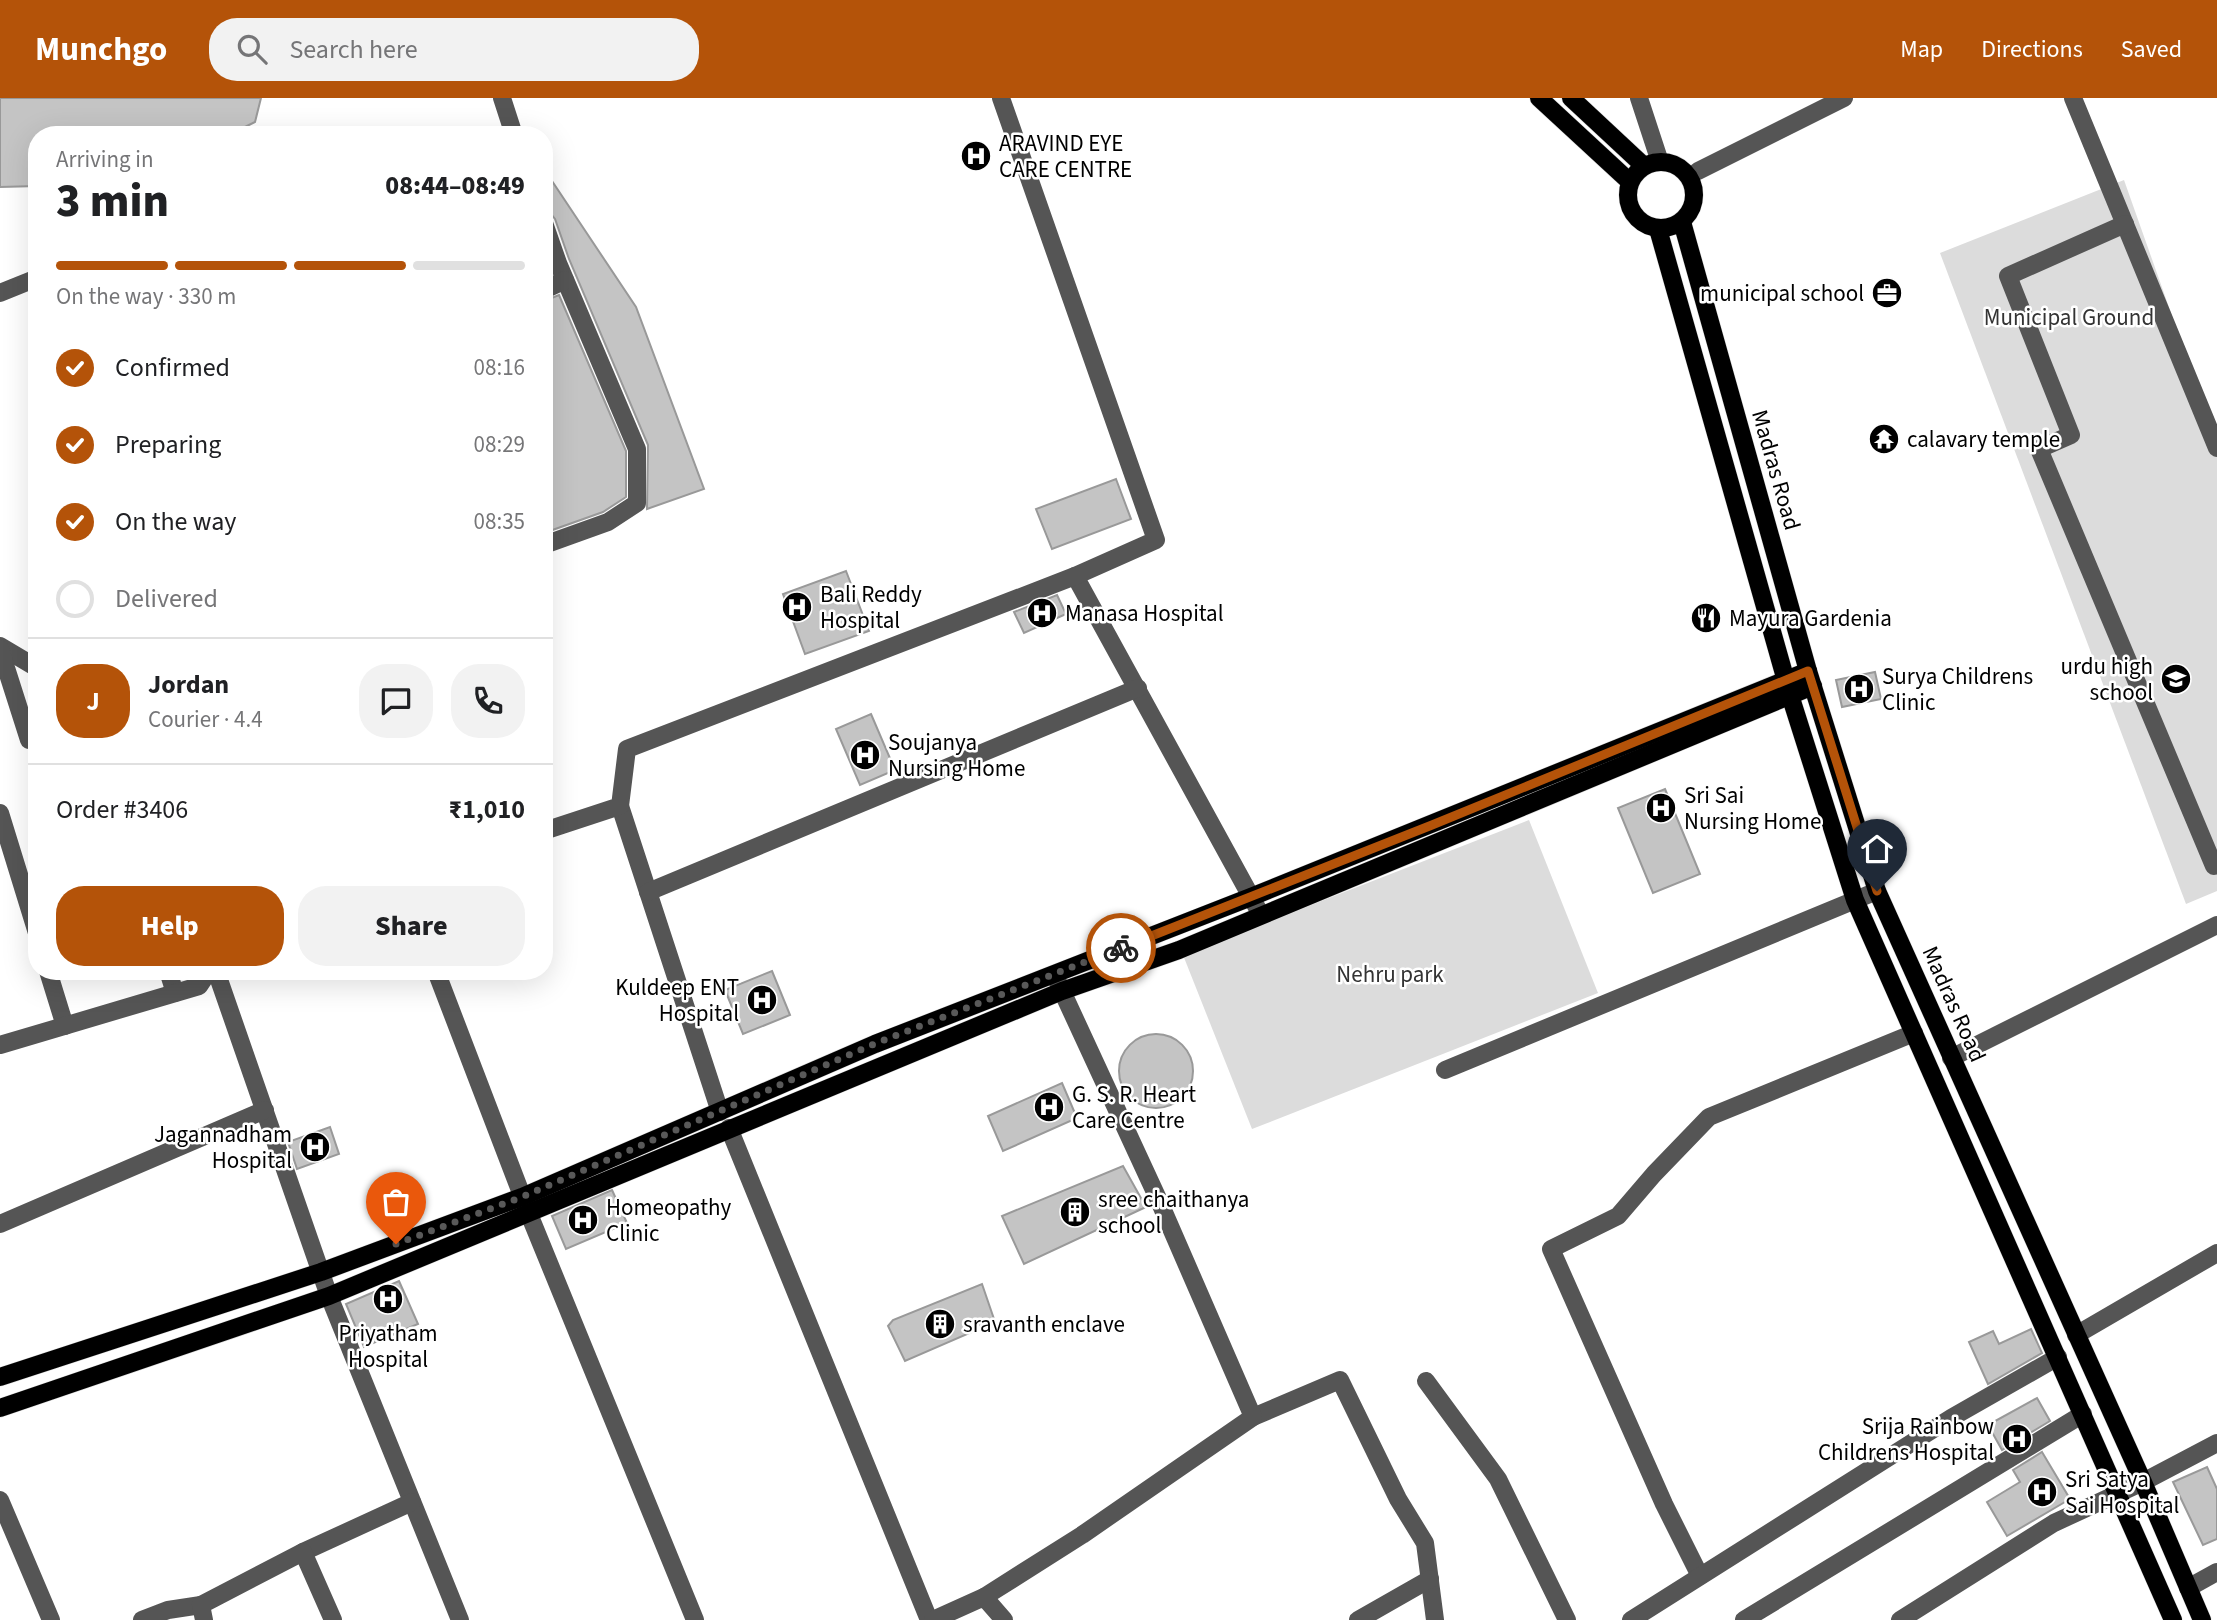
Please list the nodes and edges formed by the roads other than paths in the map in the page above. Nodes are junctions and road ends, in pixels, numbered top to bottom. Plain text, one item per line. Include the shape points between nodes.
1 (502, 98) edge
2 (1000, 98) edge
3 (1539, 98) edge
4 (1571, 98) edge
5 (1639, 98) edge
6 (1844, 98) edge
7 (2073, 98) edge
8 (1813, 105) edge
9 (511, 126) edge
10 (1652, 164) junction
11 (1698, 171) dead end
12 (1630, 182) junction
13 (1682, 222) junction
14 (2125, 224) junction
15 (1658, 229) junction
16 (553, 247) edge
17 (565, 280) junction
18 (28, 282) edge
19 (553, 286) edge
20 (0, 293) edge
21 (2217, 448) edge
22 (553, 542) edge
23 (1075, 576) junction
24 (0, 648) edge
25 (28, 663) edge
26 (1811, 678) junction
27 (1788, 687) junction
28 (1138, 688) junction
29 (28, 737) edge
30 (620, 806) junction
31 (0, 813) edge
32 (553, 828) edge
33 (2217, 865) edge
34 (1877, 891) junction
35 (648, 892) junction
36 (1251, 897) junction
37 (1855, 900) junction
38 (28, 904) edge
39 (1261, 915) junction
40 (2217, 925) edge
41 (1055, 974) junction
42 (51, 980) edge
43 (171, 980) edge
44 (204, 980) edge
45 (219, 980) edge
46 (439, 980) edge
47 (1062, 991) junction
48 (175, 993) junction
49 (65, 1026) junction
50 (1914, 1033) junction
51 (0, 1045) edge
52 (1951, 1058) junction
53 (1445, 1070) dead end
54 (265, 1110) junction
55 (720, 1112) junction
56 (729, 1128) junction
57 (522, 1197) junction
58 (529, 1214) junction
59 (0, 1224) edge
60 (2217, 1253) edge
61 (321, 1272) junction
62 (329, 1296) junction
63 (2076, 1335) junction
64 (2058, 1357) junction
65 (0, 1377) edge
66 (1426, 1381) dead end
67 (0, 1408) edge
68 (2083, 1414) junction
69 (1253, 1417) junction
70 (2217, 1443) edge
71 (2143, 1482) junction
72 (2119, 1493) junction
73 (0, 1500) edge
74 (412, 1502) junction
75 (7, 1534) edge
76 (303, 1552) junction
77 (2217, 1572) edge
78 (1700, 1576) junction
79 (1430, 1579) junction
80 (2188, 1588) junction
81 (984, 1597) junction
82 (202, 1612) edge
83 (51, 1620) edge
84 (142, 1620) edge
85 (333, 1620) edge
86 (460, 1620) edge
87 (695, 1620) edge
88 (931, 1620) edge
89 (1004, 1620) edge
90 (1358, 1620) edge
91 (1435, 1620) edge
92 (1567, 1620) edge
93 (1631, 1620) edge
94 (1744, 1620) edge
95 (1899, 1620) edge
96 (2173, 1620) edge
97 (2202, 1620) edge

1 - 9 street
2 - 23 street via 1156,540
3 - 12 main road
4 - 10 main road
5 - 10 street
6 - 8 street
7 - 14 street
8 - 11 street
10 - 12 main road via 1635,173
10 - 13 main road via 1676,165 1691,181 1694,204
12 - 15 main road via 1628,204 1633,214
13 - 15 main road
13 - 26 main road, Madras Road
14 - 21 street
14 - 33 street via 2008,276 2071,435 2039,449
15 - 27 main road
16 - 17 street
17 - 19 street
17 - 22 street via 637,449 637,503 608,522
18 - 20 street
23 - 28 street
23 - 30 street via 627,749
24 - 25 street
24 - 29 street
26 - 27 main road
26 - 34 main road, Madras Road
27 - 36 main road
27 - 37 main road
27 - 39 main road
28 - 35 street
28 - 36 street
30 - 32 street
30 - 35 street
31 - 38 street
34 - 37 street
34 - 52 main road, Madras Road
35 - 55 street
36 - 39 street
36 - 41 main road
37 - 50 main road
37 - 53 street
39 - 47 main road
40 - 52 street
41 - 47 street
41 - 55 main road via 874,1044
42 - 49 street
43 - 48 street
44 - 48 street via 200,986
45 - 54 street
46 - 57 street
47 - 56 main road
47 - 69 street
48 - 49 street
49 - 51 street
50 - 64 main road
50 - 78 street via 1709,1117 1618,1216 1551,1248
52 - 63 main road, Madras Road
54 - 59 street
54 - 61 street
55 - 57 main road
56 - 58 main road
56 - 88 street
57 - 58 street
57 - 61 main road
58 - 62 main road
58 - 87 street
60 - 63 street
61 - 62 street
61 - 65 main road
62 - 67 main road
62 - 74 street
63 - 71 main road, Madras Road
64 - 68 main road
64 - 78 street via 1951,1418
66 - 92 street via 1497,1479
68 - 72 main road
68 - 94 street
69 - 79 street via 1340,1380 1398,1499 1425,1543
69 - 81 street
70 - 71 street
71 - 72 street
71 - 80 main road, Madras Road
72 - 95 street via 2054,1523
72 - 96 main road
73 - 75 street
74 - 76 street
74 - 86 street
75 - 83 street
76 - 82 street
76 - 85 street
77 - 80 street
78 - 93 street
79 - 90 street
79 - 91 street
80 - 97 main road, Madras Road
81 - 88 street
81 - 89 street
82 - 84 street via 167,1611

